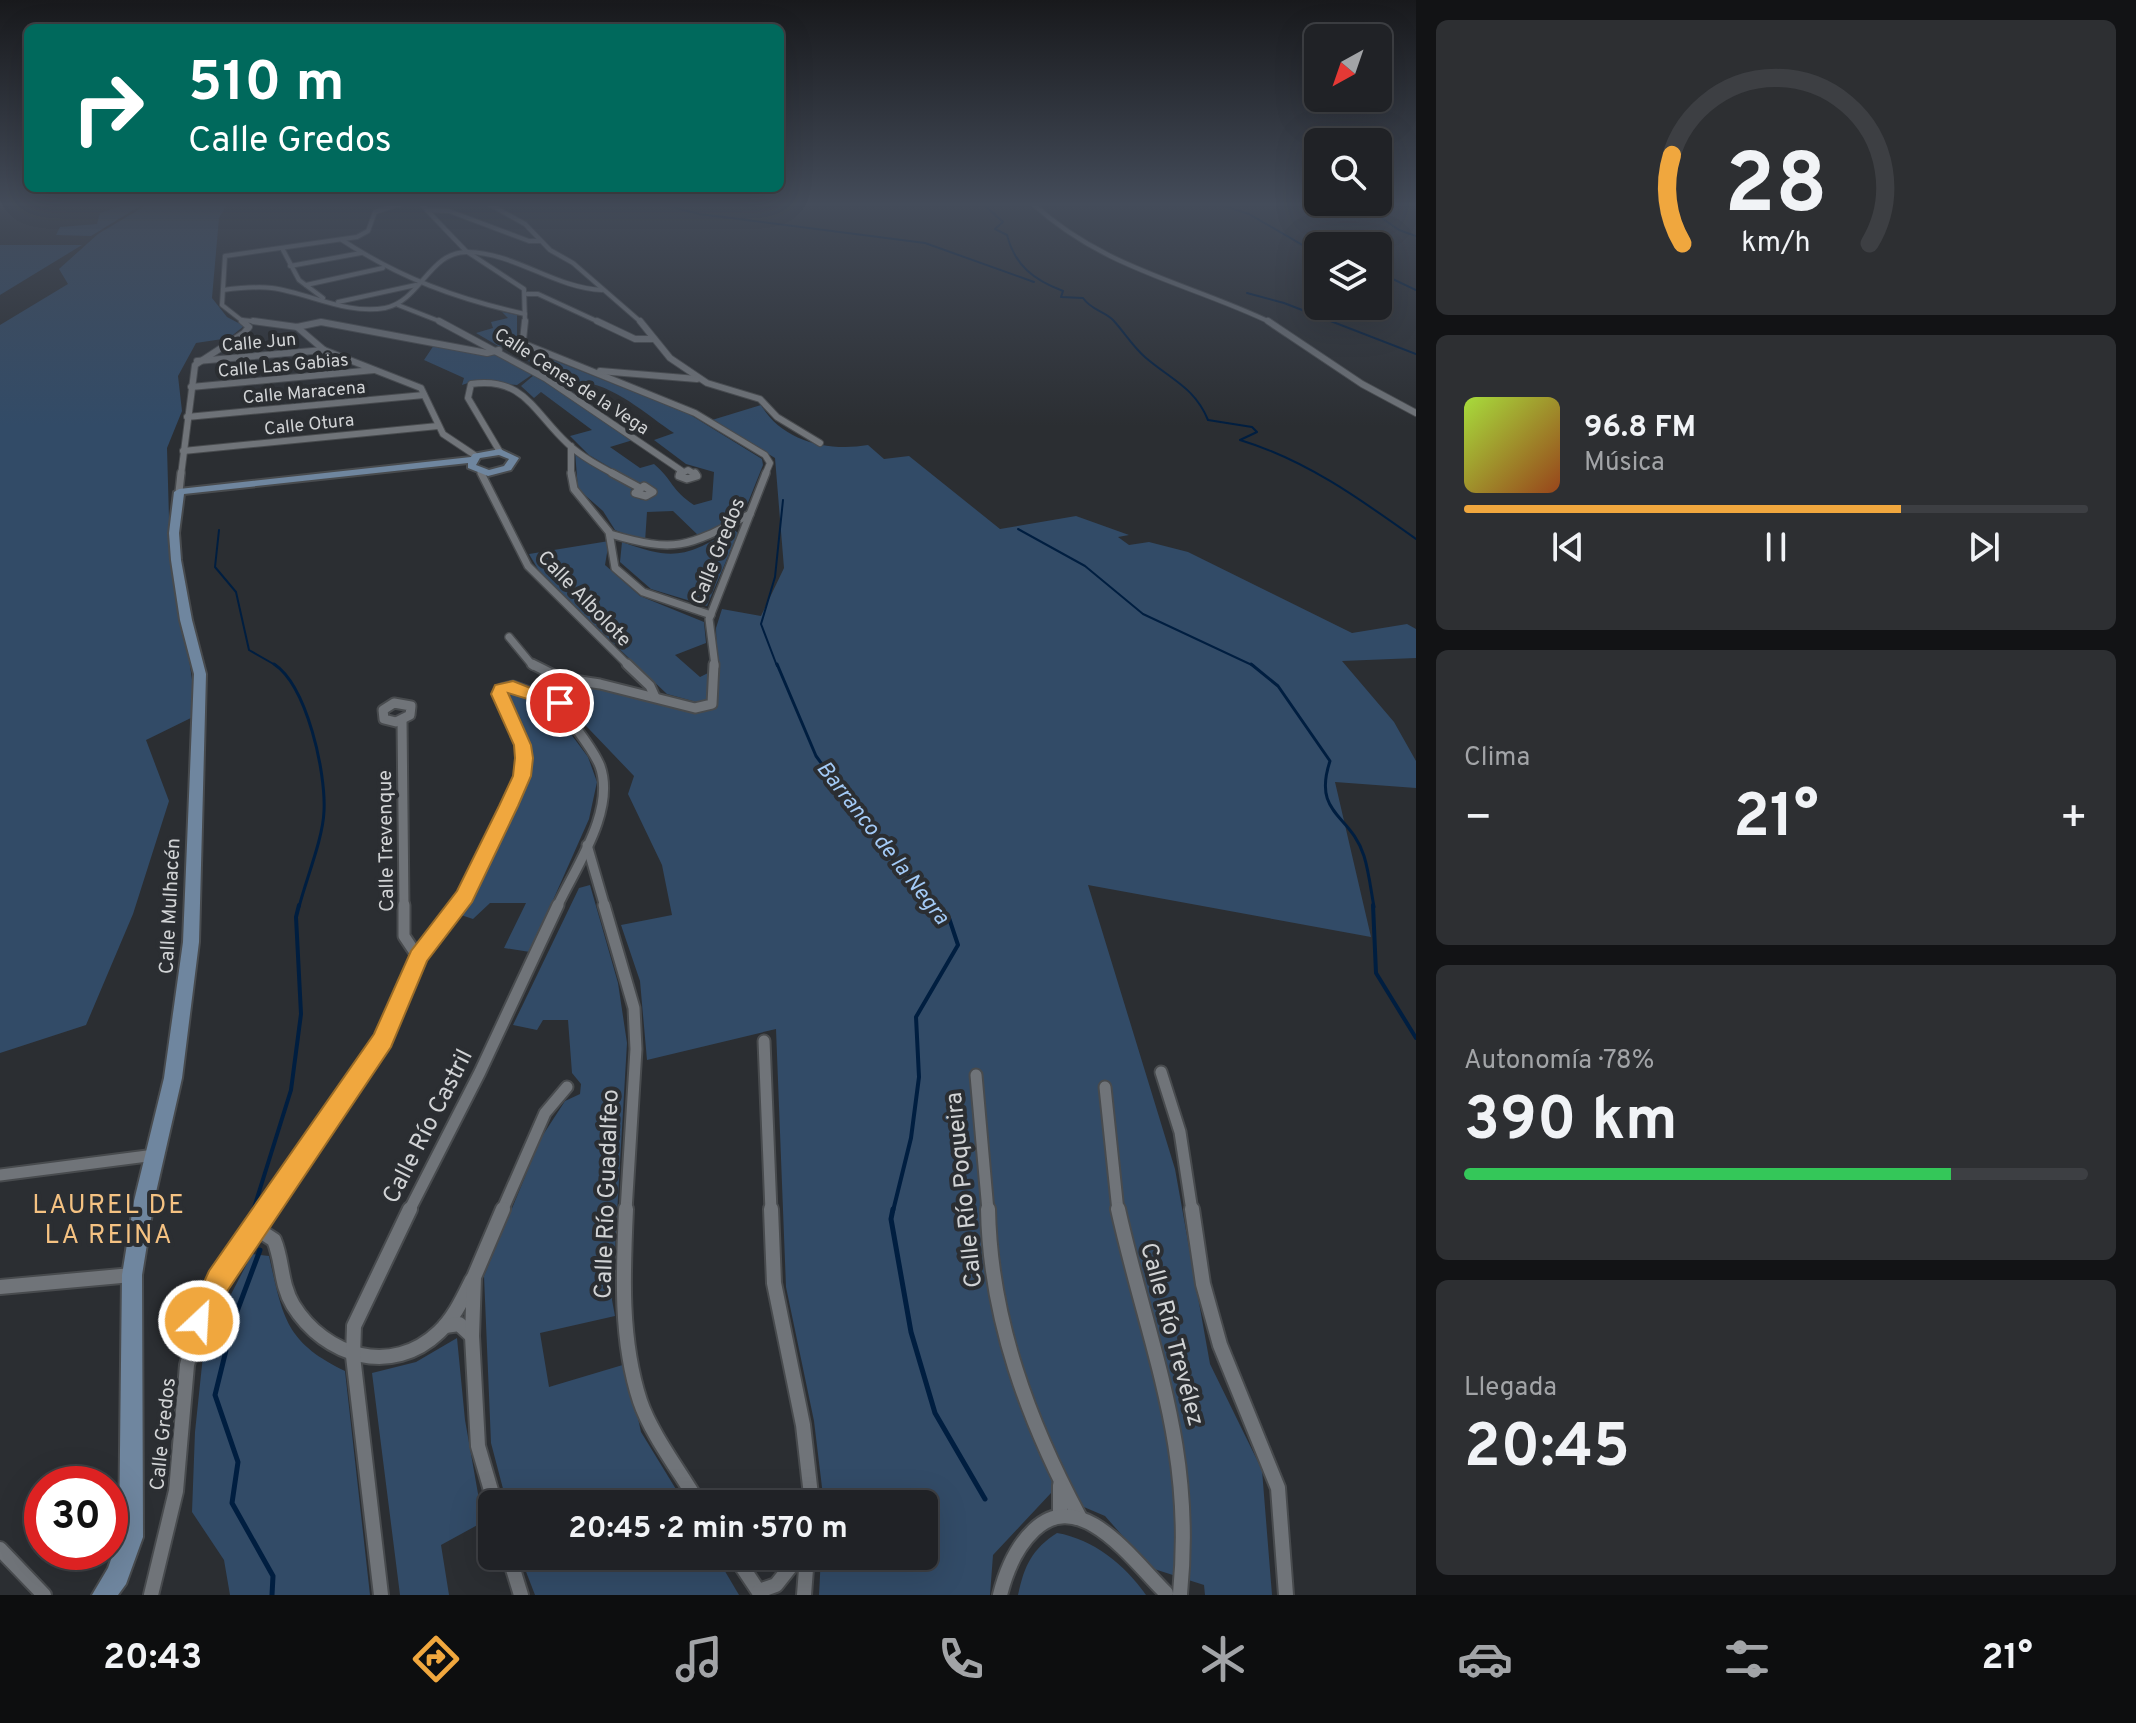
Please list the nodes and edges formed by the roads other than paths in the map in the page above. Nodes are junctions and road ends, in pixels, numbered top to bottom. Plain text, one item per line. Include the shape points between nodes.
1 (224, 277) edge
2 (300, 277) edge
3 (340, 277) edge
4 (402, 277) edge
5 (424, 277) edge
6 (508, 277) edge
7 (555, 277) edge
8 (589, 277) edge
9 (1151, 277) edge
10 (306, 285) junction
11 (418, 285) junction
12 (223, 290) junction
13 (602, 290) junction
14 (527, 294) junction
15 (332, 302) junction
16 (398, 305) junction
17 (525, 312) junction
18 (242, 320) junction
19 (297, 327) junction
20 (654, 339) junction
21 (324, 350) junction
22 (499, 350) junction
23 (197, 361) junction
24 (378, 370) junction
25 (588, 370) junction
26 (643, 375) junction
27 (700, 379) junction
28 (191, 387) junction
29 (629, 387) junction
30 (424, 395) junction
31 (1416, 413) edge
32 (187, 417) junction
33 (438, 426) junction
34 (820, 443) dead end
35 (571, 446) junction
36 (183, 451) junction
37 (500, 452) junction
38 (475, 464) junction
39 (682, 471) dead end
40 (638, 487) dead end
41 (178, 495) junction
42 (750, 514) junction
43 (731, 523) junction
44 (746, 529) junction
45 (610, 534) junction
46 (711, 615) junction
47 (509, 637) dead end
48 (586, 683) junction
49 (655, 697) junction
50 (560, 703) junction
51 (402, 720) dead end
52 (587, 845) junction
53 (596, 874) junction
54 (573, 875) junction
55 (418, 957) junction
56 (764, 1041) dead end
57 (1161, 1072) dead end
58 (976, 1075) dead end
59 (567, 1087) dead end
60 (1105, 1087) dead end
61 (155, 1155) junction
62 (0, 1175) edge
63 (254, 1227) junction
64 (132, 1275) junction
65 (474, 1277) junction
66 (0, 1287) edge
67 (445, 1326) junction
68 (472, 1336) junction
69 (353, 1356) junction
70 (1060, 1482) junction
71 (491, 1490) edge
72 (691, 1490) edge
73 (810, 1490) edge
74 (1060, 1513) junction
75 (1080, 1518) junction
76 (0, 1549) edge
77 (513, 1570) edge
78 (744, 1570) edge
79 (788, 1570) edge
80 (806, 1570) edge
81 (760, 1593) edge
82 (1173, 1594) edge
83 (44, 1595) edge
84 (104, 1595) edge
85 (151, 1595) edge
86 (381, 1595) edge
87 (521, 1595) edge
88 (804, 1595) edge
89 (1000, 1595) edge
90 (1286, 1595) edge

1 - 12 street
2 - 10 street
3 - 10 street
4 - 11 street
5 - 11 street
6 - 14 street
7 - 13 street via 586,290
8 - 13 street
9 - 31 street via 1265,320
10 - 15 street
11 - 15 street
11 - 16 street via 410,299
11 - 17 street via 453,299
12 - 15 street via 272,288
12 - 18 street via 222,305
13 - 20 street
14 - 17 street, Calle Gredos
14 - 20 street via 538,294 635,339
15 - 16 street via 363,309
16 - 22 street, Calle Cenes de la Vega via 452,324
17 - 25 street, Calle Gredos via 527,345
18 - 19 street
18 - 23 street via 249,331
19 - 21 street
19 - 22 street via 321,322 487,353
20 - 27 street
21 - 23 street, Calle Jun
21 - 24 street
22 - 39 street, Calle Cenes de la Vega
23 - 28 street, Calle Mulhacén
24 - 28 street, Calle Las Gabias
24 - 30 street via 421,388
25 - 26 street
25 - 29 street, Calle Gredos
26 - 27 street
26 - 29 street via 630,380
27 - 34 street via 760,399 777,417
28 - 32 street, Calle Mulhacén
29 - 42 street, Calle Gredos via 695,413 769,459
30 - 32 street, Calle Maracena
30 - 33 street
32 - 36 street, Calle Mulhacén
33 - 36 street, Calle Otura
33 - 38 street
35 - 37 street via 520,389 471,384 468,398
35 - 40 street
35 - 45 street via 568,476 573,491
36 - 41 street, Calle Mulhacén
37 - 38 street
37 - 38 street via 511,455 512,465 495,472
38 - 41 street
38 - 49 street, Calle Albolote via 528,566 650,686
41 - 61 street, Calle Mulhacén via 176,560 200,674 200,708 187,995
42 - 43 street
42 - 44 street, Calle Gredos
43 - 44 street
43 - 45 street via 675,549
44 - 46 street, Calle Gredos
45 - 46 street via 615,568 643,592
46 - 49 street, Calle Gredos via 712,704 695,708
47 - 48 street, Calle Gredos via 536,669
48 - 49 street, Calle Gredos
48 - 50 street
50 - 52 street, Calle Río Castril via 593,750 605,779 599,817
50 - 55 street, Calle Gredos via 513,686 501,689 522,745 522,776 465,896
51 - 55 street, Calle Trevenque via 404,936
52 - 53 street, Calle Río Guadalfeo
52 - 54 street, Calle Río Castril
53 - 54 street
53 - 72 street, Calle Río Guadalfeo via 634,1008 623,1268 628,1350 641,1404
54 - 69 street, Calle Río Castril via 371,1285 354,1326
55 - 63 street, Calle Gredos via 383,1040
56 - 73 street via 774,1283
57 - 90 street via 1180,1132 1203,1284 1220,1345 1278,1488
58 - 70 street, Calle Río Poqueira via 993,1276 1026,1405
59 - 65 street via 545,1113
60 - 82 street, Calle Río Trevélez via 1119,1216 1179,1442 1187,1503 1186,1559
61 - 62 street
61 - 64 street, Calle Mulhacén
63 - 69 street via 270,1234 282,1283 298,1314 321,1339
63 - 85 street, Calle Gredos via 199,1321 187,1365 176,1491
64 - 66 street
64 - 84 street, Calle Mulhacén via 131,1537
65 - 67 street
65 - 68 street
67 - 68 street via 459,1324
67 - 69 street via 415,1352 383,1360
68 - 71 street via 478,1446
69 - 86 street, Calle Río Castril
70 - 74 street, Calle Río Poqueira
70 - 75 street, Calle Río Poqueira
74 - 75 street
74 - 89 street via 1025,1538
75 - 82 street via 1114,1540
76 - 83 street
77 - 87 street
78 - 81 street
79 - 81 street via 776,1585
80 - 88 street

